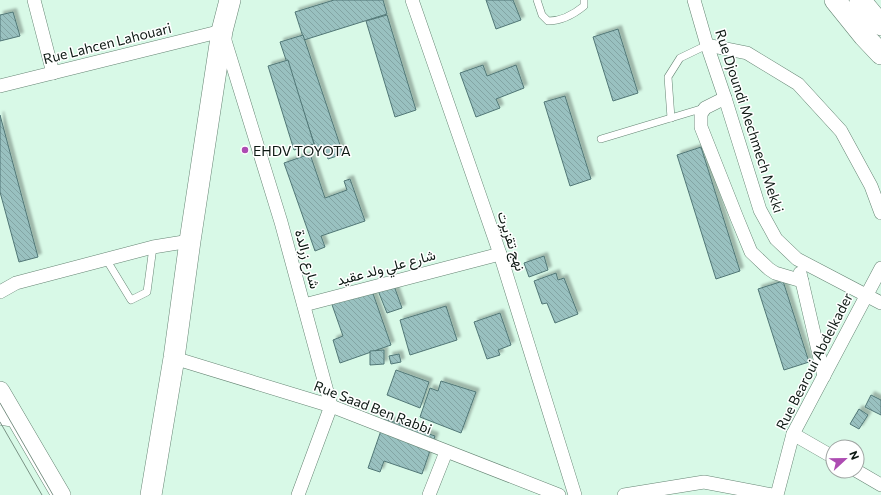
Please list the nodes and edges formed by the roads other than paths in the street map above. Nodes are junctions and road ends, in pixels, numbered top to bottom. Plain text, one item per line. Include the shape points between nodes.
1 (34, 0) edge
2 (230, 0) edge
3 (412, 0) edge
4 (537, 0) edge
5 (584, 0) edge
6 (694, 0) edge
7 (835, 0) edge
8 (860, 0) edge
9 (881, 25) edge
10 (222, 31) junction
11 (707, 45) junction
12 (881, 54) edge
13 (53, 73) junction
14 (0, 86) edge
15 (725, 98) junction
16 (704, 108) junction
17 (671, 118) junction
18 (601, 139) dead end
19 (881, 213) edge
20 (190, 241) junction
21 (154, 247) junction
22 (500, 254) junction
23 (106, 259) junction
24 (797, 259) junction
25 (881, 268) edge
26 (802, 281) junction
27 (0, 292) edge
28 (866, 294) junction
29 (881, 303) edge
30 (304, 305) junction
31 (174, 358) junction
32 (824, 376) junction
33 (0, 391) edge
34 (331, 406) junction
35 (9, 417) edge
36 (793, 434) junction
37 (446, 452) junction
38 (825, 452) edge
39 (865, 476) edge
40 (881, 485) edge
41 (641, 494) edge
42 (61, 495) edge
43 (151, 495) edge
44 (298, 495) edge
45 (429, 495) edge
46 (559, 495) edge
47 (576, 495) edge
48 (624, 495) edge
49 (772, 495) edge
50 (776, 495) edge

1 - 13 street
2 - 10 main road
3 - 22 street, نهج تقزيرت
4 - 5 lane via 542,15 548,21 556,21 575,13 584,6
6 - 11 street, Rue Djoundi Mechmech Mekki
7 - 12 main road
8 - 9 main road
10 - 13 street, Rue Lahcen Lahouari
10 - 20 main road
10 - 30 street, شارع زرالدة
11 - 15 street, Rue Djoundi Mechmech Mekki
11 - 17 lane via 680,58 668,77
11 - 19 street via 748,53 798,84 841,131 871,186
13 - 14 street, Rue Lahcen Lahouari
15 - 16 street
15 - 24 street, Rue Djoundi Mechmech Mekki via 760,210 776,239
16 - 17 lane
16 - 26 street via 701,114 701,127 751,252 774,273
17 - 18 lane
20 - 21 street
20 - 31 main road
21 - 23 street
21 - 23 lane via 147,292 131,300
22 - 30 street, شارع علي ولد عقيد
22 - 47 street, نهج تقزيرت
23 - 27 street via 16,284
24 - 26 street
24 - 28 street, Rue Djoundi Mechmech Mekki
25 - 28 street, Rue Bearoui Abdelkader
26 - 32 street
28 - 29 street, Rue Djoundi Mechmech Mekki
28 - 32 street, Rue Bearoui Abdelkader
30 - 34 street, شارع زرالدة
31 - 34 street, Rue Saad Ben Rabbi
31 - 43 main road
32 - 36 street, Rue Bearoui Abdelkader
33 - 35 main road
34 - 37 street, Rue Saad Ben Rabbi
34 - 44 street
35 - 42 main road
36 - 38 street
36 - 50 street, Rue Bearoui Abdelkader
37 - 45 street
37 - 46 street, Rue Saad Ben Rabbi
39 - 40 street
41 - 48 street
41 - 49 street via 704,482

